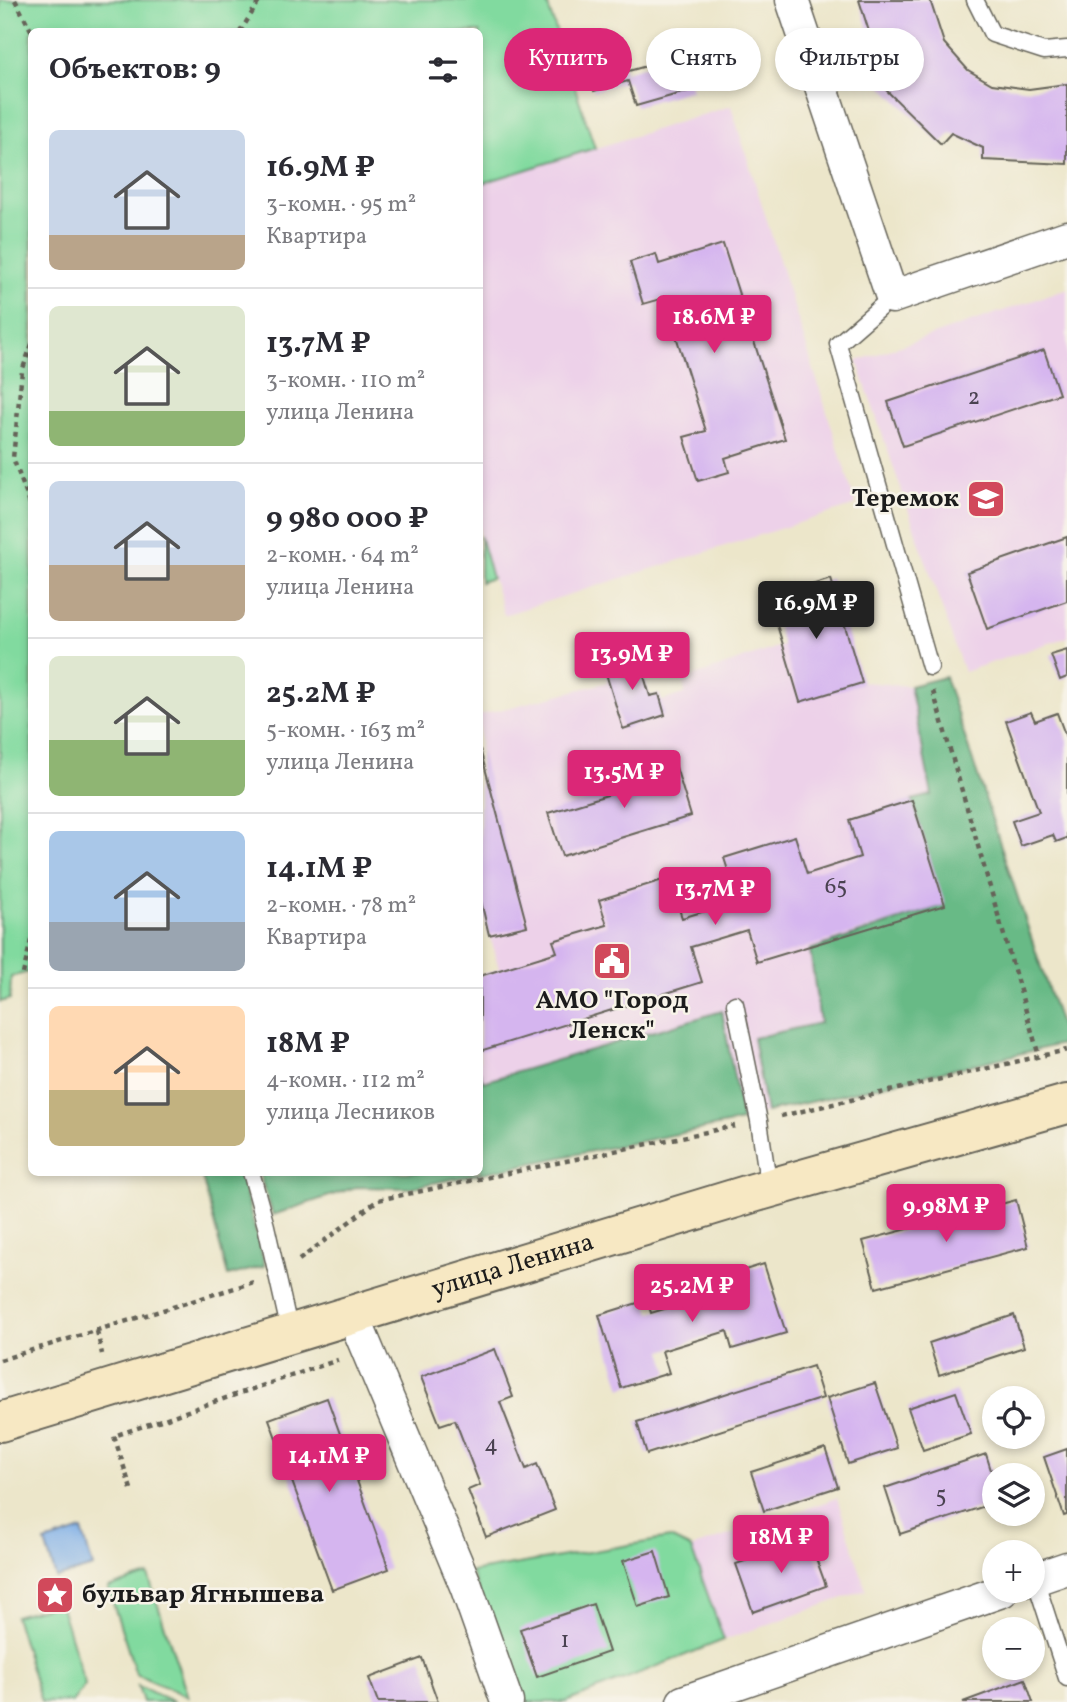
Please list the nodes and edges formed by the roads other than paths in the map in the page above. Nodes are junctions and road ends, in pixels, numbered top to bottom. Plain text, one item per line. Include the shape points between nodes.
1 (792, 0) edge
2 (975, 0) edge
3 (1067, 48) edge
4 (1067, 237) edge
5 (892, 297) junction
6 (930, 667) road end
7 (734, 1003) dead end
8 (1067, 1104) edge
9 (252, 1176) edge
10 (769, 1188) junction
11 (352, 1313) junction
12 (290, 1332) junction
13 (0, 1422) edge
14 (1067, 1568) edge
15 (1045, 1576) edge
16 (982, 1598) edge
17 (1042, 1603) edge
18 (1067, 1678) edge
19 (508, 1702) edge
20 (683, 1702) edge

1 - 5 street
2 - 3 lane via 992,34 1044,51
4 - 5 street
5 - 6 lane via 838,344
7 - 10 lane
8 - 10 main road, улица Ленина
9 - 12 lane
10 - 11 main road, улица Ленина
11 - 12 main road, улица Ленина
11 - 19 street via 466,1586
12 - 13 main road, улица Ленина
14 - 15 street
16 - 20 street
17 - 18 lane

